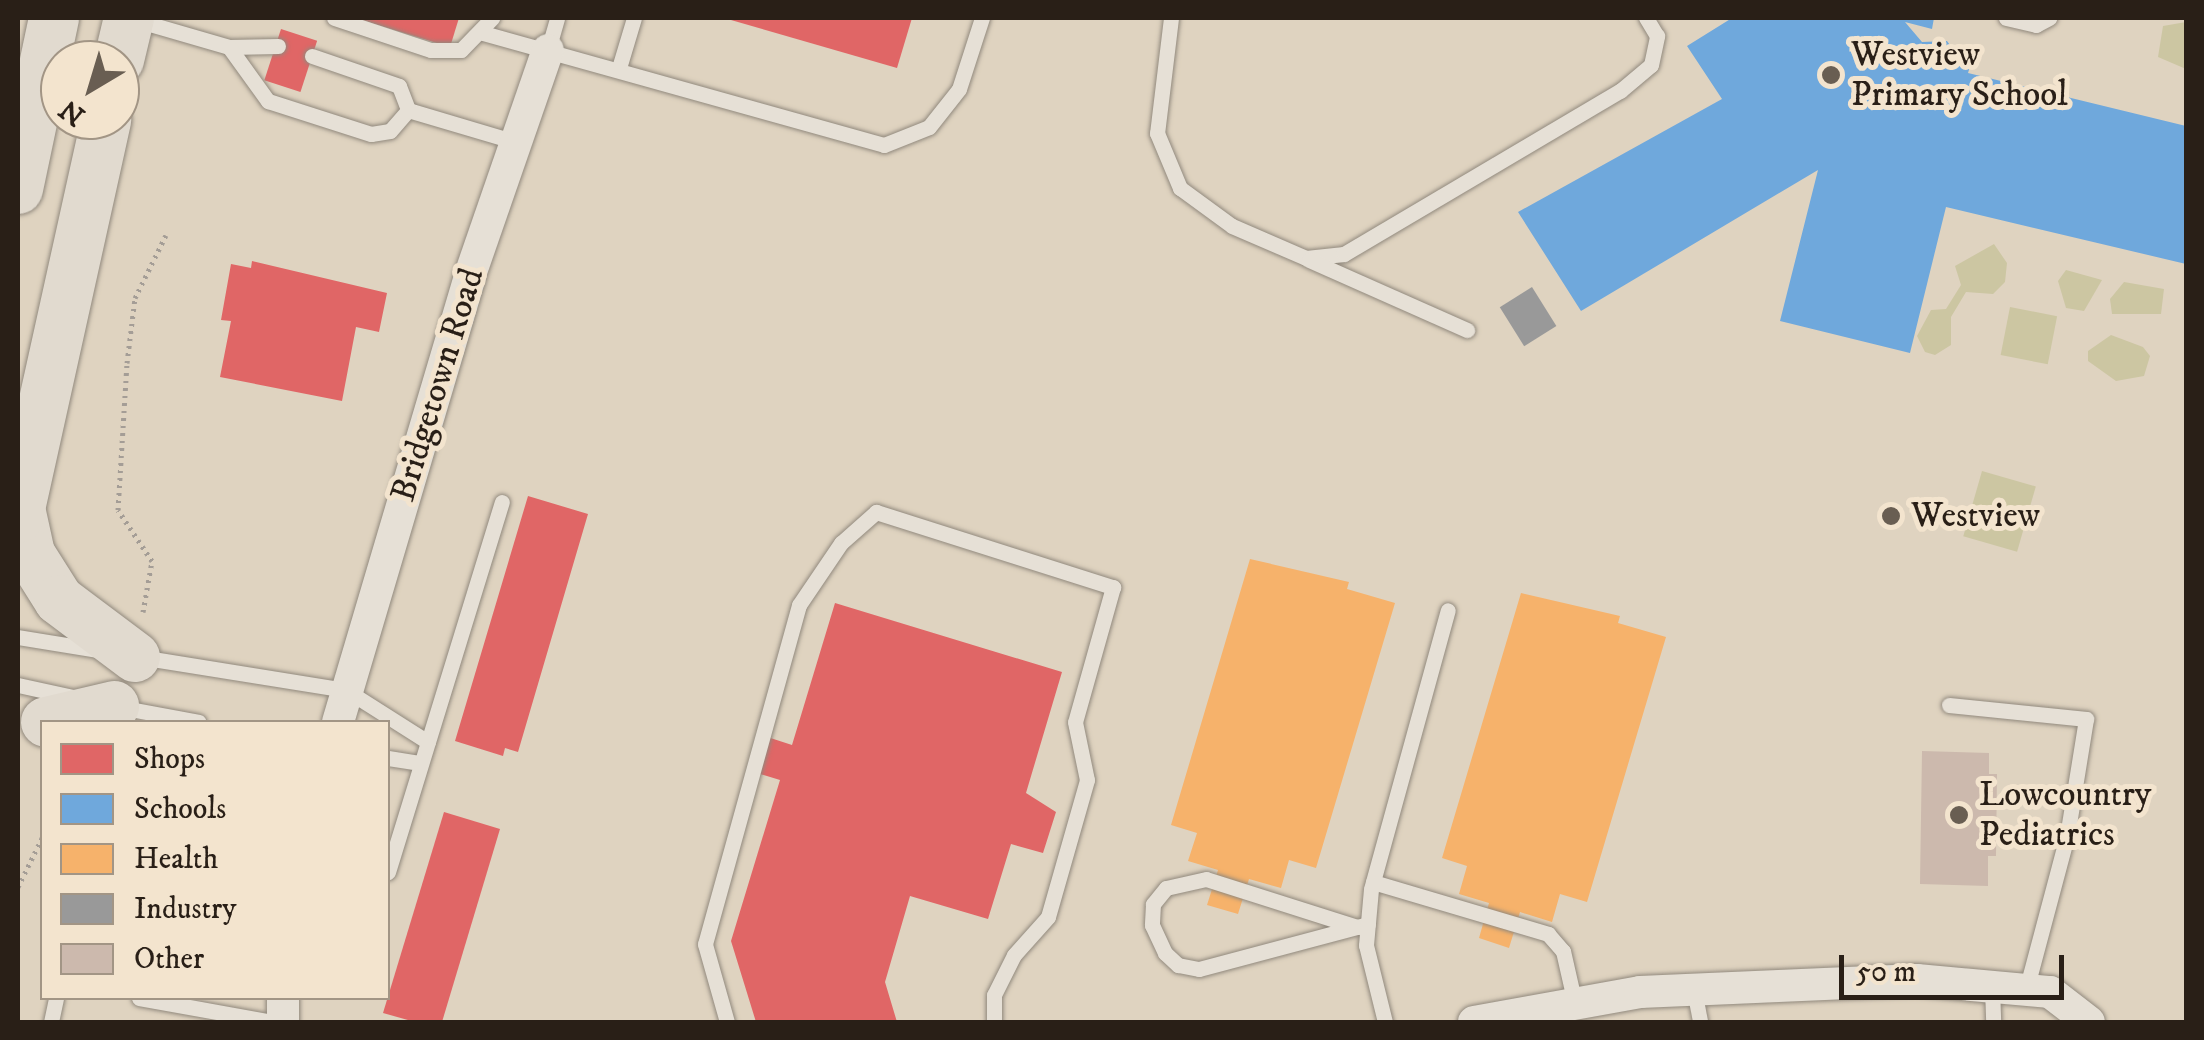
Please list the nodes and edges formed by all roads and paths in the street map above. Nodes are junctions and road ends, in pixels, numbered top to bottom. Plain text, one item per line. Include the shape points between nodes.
1 (54, 18) edge
2 (129, 18) edge
3 (334, 18) edge
4 (492, 18) edge
5 (558, 18) edge
6 (634, 18) edge
7 (982, 18) edge
8 (1171, 18) edge
9 (1646, 18) edge
10 (2006, 18) edge
11 (2049, 18) edge
12 (483, 33) junction
13 (278, 46) dead end
14 (229, 47) junction
15 (548, 50) junction
16 (312, 56) dead end
17 (619, 68) junction
18 (408, 110) junction
19 (102, 140) edge
20 (516, 142) junction
21 (18, 189) edge
22 (166, 235) dead end
23 (1306, 258) junction
24 (1467, 330) dead end
25 (502, 502) dead end
26 (19, 513) edge
27 (1448, 610) dead end
28 (18, 636) edge
29 (134, 656) junction
30 (18, 686) edge
31 (346, 690) junction
32 (1949, 704) dead end
33 (114, 706) junction
34 (56, 720) edge
35 (172, 720) edge
36 (338, 720) edge
37 (428, 742) junction
38 (390, 758) edge
39 (421, 763) junction
40 (40, 842) edge
41 (390, 865) edge
42 (1373, 882) junction
43 (18, 888) edge
44 (1362, 926) junction
45 (1992, 986) junction
46 (1694, 990) junction
47 (2026, 990) junction
48 (186, 1002) edge
49 (1575, 1004) junction
50 (272, 1022) edge
51 (727, 1022) edge
52 (994, 1022) edge
53 (1385, 1022) edge
54 (1474, 1022) edge
55 (1700, 1022) edge
56 (1993, 1022) edge
57 (2089, 1022) edge

1 - 21 main road via 36,70
2 - 14 lane
3 - 12 lane via 431,50 461,50
4 - 12 lane
5 - 15 lane
6 - 17 lane
7 - 17 lane via 949,102 928,128 884,145
8 - 23 lane via 1157,133 1180,188 1232,226
9 - 23 lane via 1657,36 1650,64 1620,92 1344,254
10 - 11 lane via 2036,25
12 - 15 lane
13 - 14 lane
14 - 18 lane via 268,101 371,134 390,131
15 - 17 lane
15 - 20 street, Bridgetown Road
16 - 18 lane via 398,86
18 - 20 lane
19 - 26 main road
20 - 31 street, Bridgetown Road
22 - 29 path via 135,298 127,363 118,510 152,561
23 - 24 lane
25 - 37 lane
26 - 29 main road via 30,554 59,600
27 - 42 lane
28 - 29 lane
29 - 31 lane
30 - 33 lane
31 - 36 street, Bridgetown Road
31 - 37 lane
32 - 47 lane via 2086,719 2067,836
33 - 34 main road
33 - 35 lane
37 - 39 lane
38 - 39 lane
39 - 41 lane
40 - 43 path
42 - 44 lane
42 - 49 lane via 1548,934 1562,951
44 - 44 lane via 1198,969 1178,965 1165,953 1152,925 1153,904 1166,888 1206,879
44 - 53 lane
45 - 46 street via 1917,980
45 - 47 street
45 - 56 lane
46 - 49 street
46 - 55 lane
47 - 57 street via 2050,992
48 - 50 lane
49 - 54 street
51 - 52 lane via 705,944 799,605 841,543 876,512 1114,587 1075,722 1087,780 1048,917 1014,955 994,995

